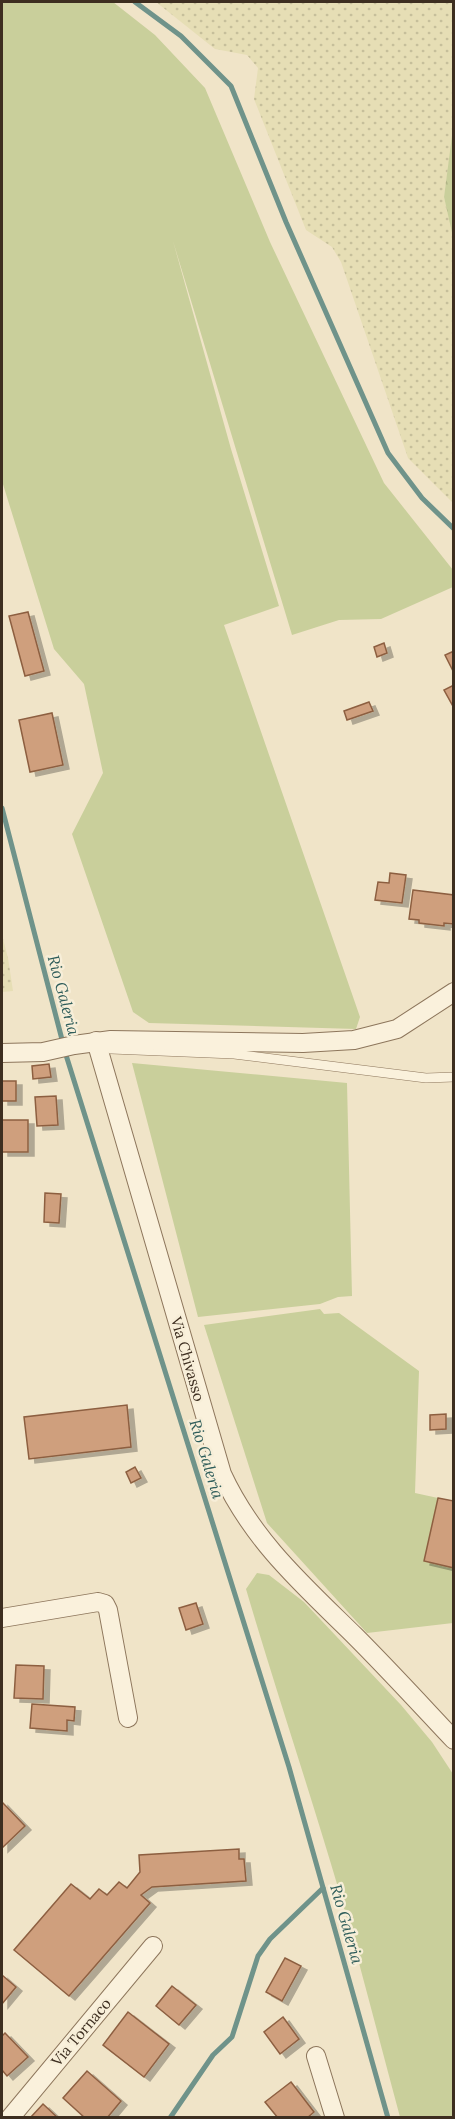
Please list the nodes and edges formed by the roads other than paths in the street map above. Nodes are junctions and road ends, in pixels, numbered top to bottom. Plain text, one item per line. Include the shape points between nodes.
1 (453, 992) edge
2 (96, 1041) junction
3 (2, 1053) edge
4 (453, 1077) edge
5 (2, 1618) edge
6 (128, 1718) dead end
7 (453, 1740) edge
8 (153, 1946) dead end
9 (316, 2056) dead end
10 (10, 2118) edge
11 (335, 2118) edge

1 - 2 street via 397,1029 354,1040
2 - 3 street via 43,1052
2 - 4 lane via 111,1049 234,1054 426,1078
2 - 7 street, Via Chivasso via 231,1494 273,1555
5 - 6 street via 105,1604
8 - 10 street, Via Tornaco
9 - 11 street

